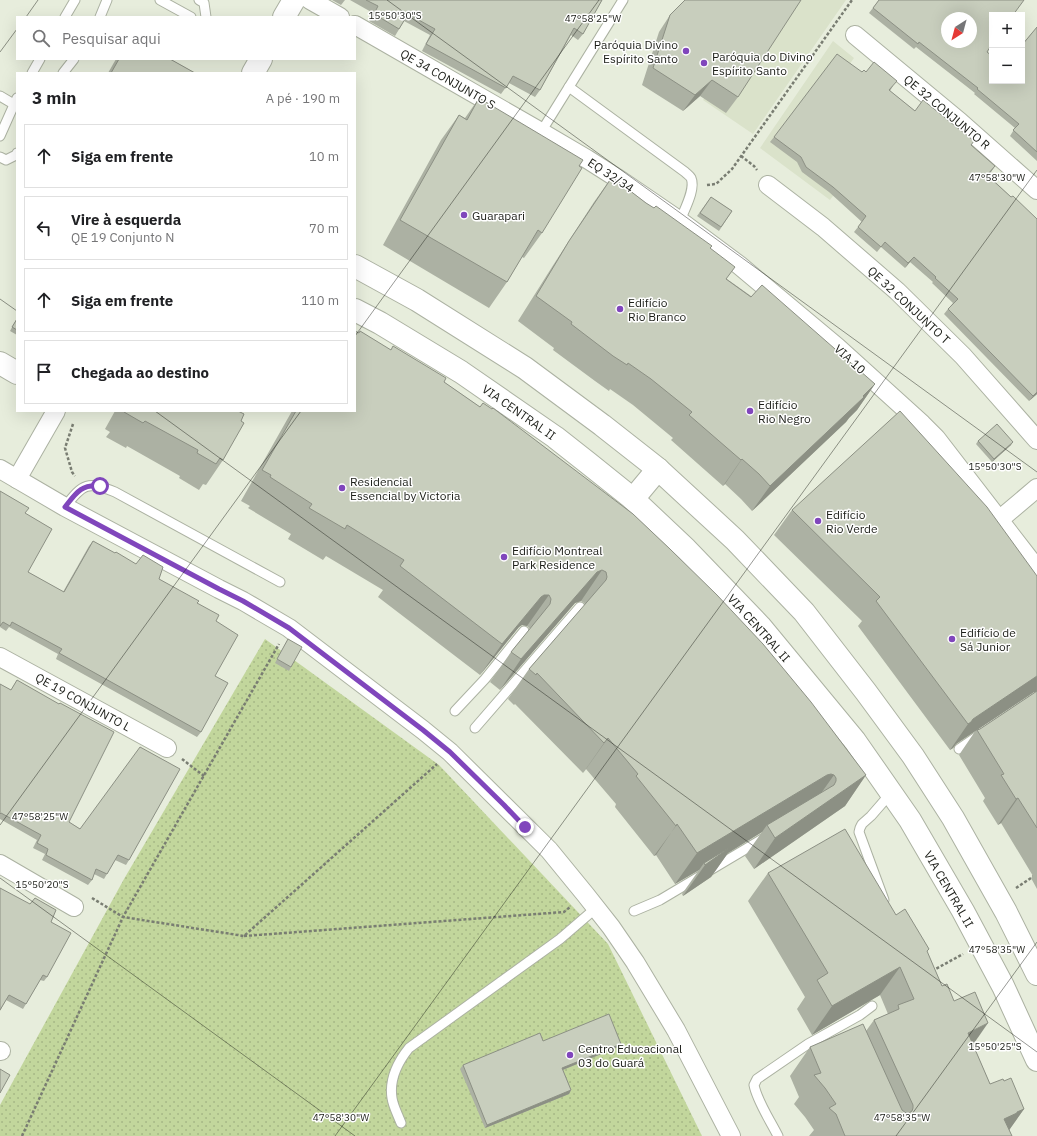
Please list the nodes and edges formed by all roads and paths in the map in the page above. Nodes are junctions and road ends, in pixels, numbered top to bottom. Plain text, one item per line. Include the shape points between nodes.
1 (75, 0) edge
2 (107, 0) edge
3 (160, 0) edge
4 (199, 0) edge
5 (294, 0) edge
6 (310, 0) edge
7 (623, 0) edge
8 (852, 0) edge
9 (66, 16) edge
10 (100, 16) edge
11 (190, 16) edge
12 (206, 16) edge
13 (285, 16) edge
14 (338, 16) edge
15 (356, 27) edge
16 (855, 35) dead end
17 (39, 60) edge
18 (73, 60) edge
19 (260, 60) edge
20 (33, 72) edge
21 (64, 72) edge
22 (254, 72) edge
23 (569, 87) junction
24 (0, 96) edge
25 (16, 103) edge
26 (541, 132) junction
27 (0, 136) edge
28 (16, 155) edge
29 (0, 157) edge
30 (693, 185) junction
31 (768, 185) dead end
32 (1037, 190) edge
33 (680, 221) junction
34 (356, 267) edge
35 (356, 311) edge
36 (0, 363) edge
37 (16, 372) edge
38 (64, 414) edge
39 (1037, 440) edge
40 (0, 469) edge
41 (658, 469) junction
42 (17, 479) junction
43 (83, 488) junction
44 (1037, 488) edge
45 (633, 499) junction
46 (65, 507) junction
47 (999, 520) junction
48 (1037, 568) edge
49 (280, 582) dead end
50 (580, 607) edge
51 (289, 628) junction
52 (524, 631) edge
53 (0, 657) edge
54 (455, 711) dead end
55 (475, 728) dead end
56 (985, 731) edge
57 (167, 748) joint
58 (959, 749) edge
59 (450, 752) junction
60 (204, 776) junction
61 (891, 793) junction
62 (769, 835) edge
63 (0, 864) edge
64 (585, 894) junction
65 (74, 907) joint
66 (596, 908) junction
67 (888, 909) edge
68 (634, 911) dead end
69 (123, 917) junction
70 (244, 936) junction
71 (980, 944) junction
72 (1037, 974) edge
73 (926, 975) edge
74 (872, 1006) edge
75 (1037, 1060) edge
76 (401, 1122) dead end
77 (22, 1136) edge
78 (731, 1136) edge
79 (778, 1136) edge

1 - 9 lane
2 - 10 lane
3 - 11 lane
4 - 12 lane via 204,3
5 - 13 street
6 - 14 street
7 - 23 lane
8 - 30 path via 732,169 716,184
15 - 26 street, QE 34 CONJUNTO S
16 - 32 street, QE 32 CONJUNTO R
17 - 20 lane
18 - 21 lane
19 - 22 street
23 - 26 lane
23 - 30 lane via 684,172 691,178
24 - 25 lane
25 - 27 lane
26 - 33 street, EQ 32/34 via 620,180
28 - 29 lane via 6,160
30 - 33 lane
31 - 39 street, QE 32 CONJUNTO T via 824,227 897,291 963,356
33 - 47 street, VIA 10 via 739,265 837,347 922,424 936,438
34 - 41 street via 417,300 525,368
35 - 45 street, VIA CENTRAL II via 461,372 555,437
36 - 37 street
38 - 42 street
38 - 43 path via 73,424 65,448 72,472
40 - 42 street
41 - 45 street
41 - 72 street via 735,540 804,612 866,692 913,756 953,818 1006,912
42 - 46 street
43 - 46 lane
43 - 49 lane via 91,485 100,486 115,492
44 - 47 street
45 - 61 street, VIA CENTRAL II via 686,549 760,626 855,741
46 - 51 street
47 - 48 street, VIA 10
50 - 55 lane
51 - 59 street
51 - 60 path
52 - 54 lane
53 - 57 street, QE 19 CONJUNTO L
56 - 58 lane
57 - 60 path
59 - 64 street via 549,850
59 - 70 path
60 - 69 path
61 - 67 lane via 862,824 859,832
61 - 71 street, VIA CENTRAL II via 910,820
62 - 68 lane via 660,900
63 - 65 street
64 - 66 street
64 - 70 path via 564,912
65 - 69 path via 90,897
66 - 76 lane via 560,939 408,1048 394,1072 391,1086 392,1099
66 - 78 street via 635,962 676,1030
69 - 70 path
69 - 77 path
71 - 73 path
71 - 75 street, VIA CENTRAL II via 1003,986
74 - 79 lane via 840,1031 808,1044 757,1079 754,1085 755,1093

